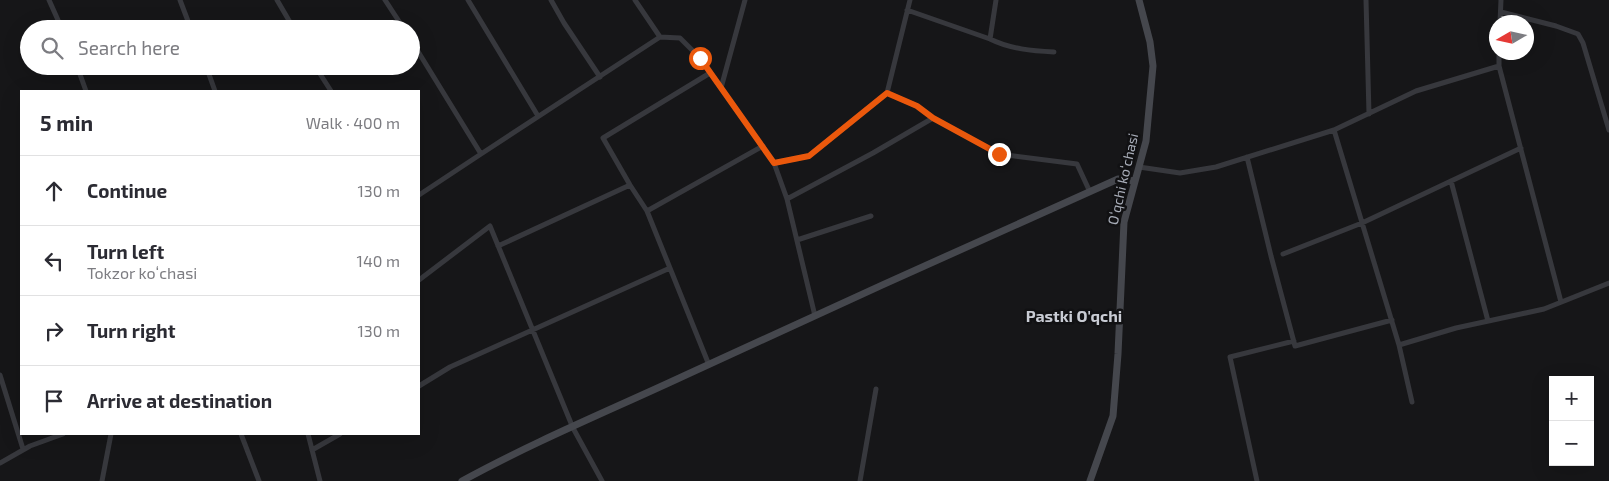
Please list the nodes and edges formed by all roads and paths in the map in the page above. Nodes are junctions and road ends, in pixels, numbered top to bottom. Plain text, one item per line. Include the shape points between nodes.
1 (49, 0) edge
2 (180, 0) edge
3 (277, 0) edge
4 (386, 0) edge
5 (468, 0) edge
6 (551, 0) edge
7 (634, 0) edge
8 (745, 0) edge
9 (910, 0) edge
10 (996, 0) edge
11 (1139, 0) edge
12 (1366, 0) edge
13 (1501, 0) edge
14 (908, 10) junction
15 (1501, 12) junction
16 (1501, 15) edge
17 (58, 20) edge
18 (188, 20) edge
19 (289, 20) edge
20 (398, 20) edge
21 (660, 38) junction
22 (990, 39) junction
23 (1054, 52) dead end
24 (420, 55) edge
25 (1499, 60) edge
26 (1499, 66) junction
27 (710, 73) junction
28 (80, 75) edge
29 (210, 75) edge
30 (321, 75) edge
31 (600, 77) junction
32 (721, 88) junction
33 (86, 90) edge
34 (216, 90) edge
35 (330, 90) edge
36 (887, 93) junction
37 (1369, 114) junction
38 (538, 116) junction
39 (933, 118) junction
40 (1334, 130) junction
41 (1609, 130) edge
42 (762, 146) junction
43 (1521, 148) junction
44 (481, 154) junction
45 (1247, 157) junction
46 (774, 163) junction
47 (1138, 167) junction
48 (1134, 181) junction
49 (1450, 181) junction
50 (630, 185) junction
51 (1090, 192) junction
52 (420, 194) edge
53 (787, 199) junction
54 (647, 211) junction
55 (871, 216) dead end
56 (1362, 223) junction
57 (797, 240) junction
58 (498, 246) junction
59 (1283, 254) dead end
60 (670, 268) junction
61 (420, 279) edge
62 (1609, 283) edge
63 (1561, 302) junction
64 (816, 316) junction
65 (1392, 320) junction
66 (1488, 321) junction
67 (533, 329) junction
68 (1294, 341) junction
69 (1399, 345) junction
70 (709, 365) junction
71 (0, 375) edge
72 (420, 385) edge
73 (876, 389) dead end
74 (1412, 402) dead end
75 (573, 428) junction
76 (60, 435) edge
77 (111, 435) edge
78 (240, 435) edge
79 (308, 435) edge
80 (338, 435) edge
81 (23, 450) junction
82 (312, 450) junction
83 (0, 463) edge
84 (102, 481) edge
85 (258, 481) edge
86 (320, 481) edge
87 (462, 481) edge
88 (602, 481) edge
89 (860, 481) edge
90 (1090, 481) edge
91 (1257, 481) edge

1 - 17 street
2 - 18 street
3 - 19 street
4 - 20 street
5 - 38 street
6 - 31 street
7 - 21 street
8 - 32 street
9 - 14 street
10 - 22 street
11 - 47 street, Oʻqchi koʻchasi via 1153,66 1146,141
12 - 37 street
13 - 15 street
14 - 22 street
14 - 36 street
15 - 16 street
15 - 41 street via 1578,34
21 - 27 street via 680,38
21 - 31 street
22 - 23 street via 1028,50
24 - 44 street
25 - 26 street
26 - 37 street via 1416,91
26 - 43 street
27 - 32 street
27 - 50 street via 602,138
28 - 33 street
29 - 34 street
30 - 35 street
31 - 38 street
32 - 42 street
36 - 39 street via 917,106
36 - 46 street via 809,156
37 - 40 street
38 - 44 street
39 - 51 street via 999,154 1077,164
39 - 53 street
40 - 45 street
40 - 56 street
42 - 46 street
42 - 54 street
43 - 49 street
43 - 63 street
44 - 52 street
45 - 47 street via 1216,167 1180,173
45 - 68 street
46 - 53 street
47 - 48 street, Oʻqchi koʻchasi
48 - 51 street via 1118,179
48 - 90 street, Oʻqchi koʻchasi via 1124,222 1113,416
49 - 56 street
49 - 66 street
50 - 54 street
50 - 58 street
51 - 64 street
53 - 57 street
54 - 60 street
55 - 57 street
56 - 59 street
56 - 65 street
57 - 64 street
58 - 61 street via 490,226
58 - 67 street
60 - 67 street
60 - 70 street
62 - 63 street
63 - 66 street
64 - 70 street
65 - 68 street via 1295,346
65 - 69 street
66 - 69 street
67 - 72 street via 450,367
67 - 75 street
68 - 91 street via 1230,357
69 - 74 street
70 - 75 street
71 - 81 street
73 - 89 street
75 - 87 street
75 - 88 street
76 - 81 street
77 - 84 street
78 - 85 street
79 - 82 street
80 - 82 street
81 - 83 street
82 - 86 street

